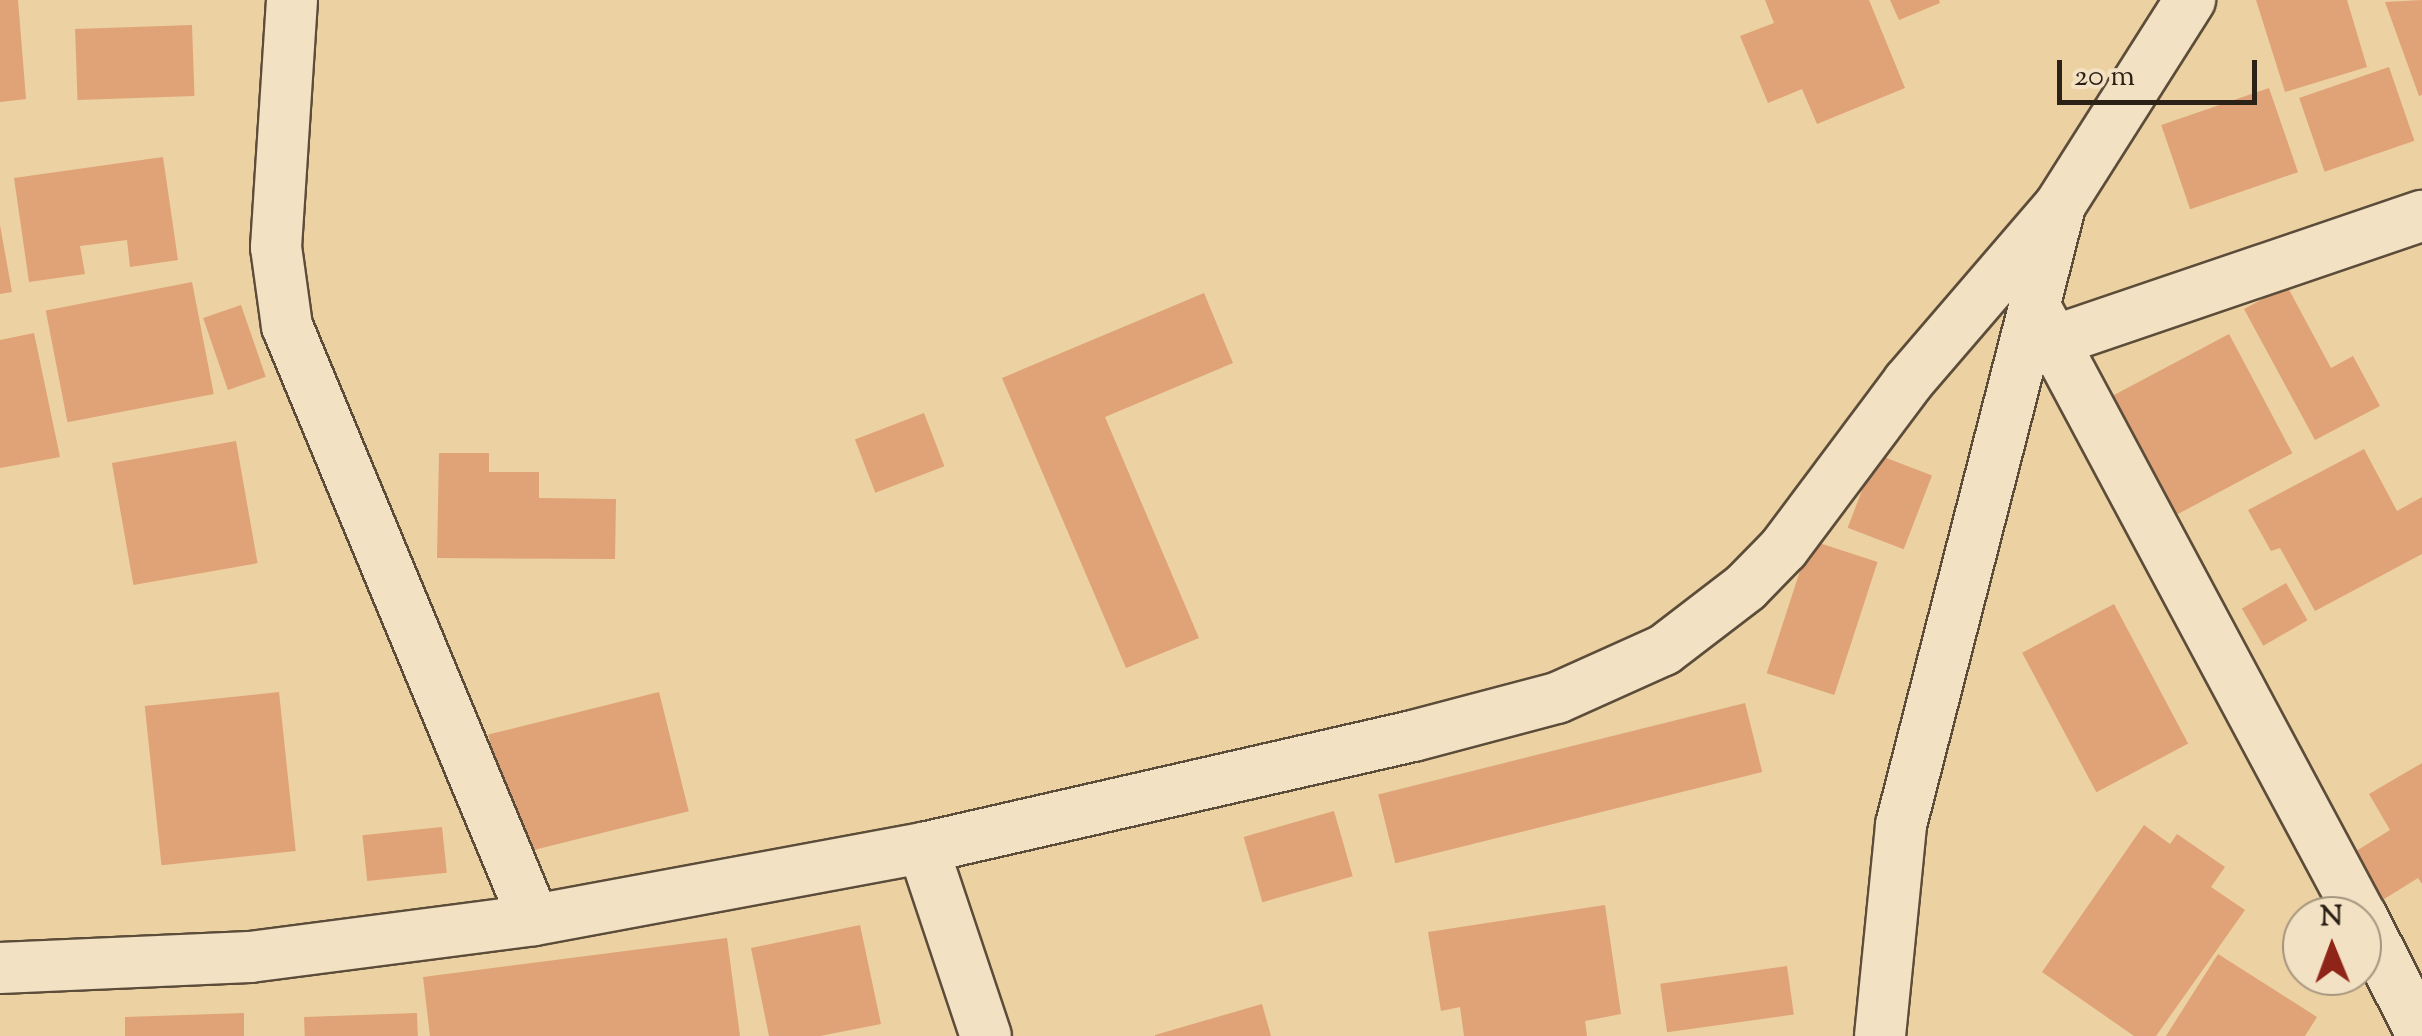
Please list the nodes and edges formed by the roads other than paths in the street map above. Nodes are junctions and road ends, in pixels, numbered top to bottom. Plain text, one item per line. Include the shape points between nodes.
1 (292, 0) edge
2 (2190, 0) edge
3 (2060, 205) junction
4 (2422, 216) edge
5 (2046, 326) junction
6 (923, 848) junction
7 (2351, 896) edge
8 (534, 920) junction
9 (2382, 956) edge
10 (0, 968) edge
11 (2422, 1035) edge
12 (986, 1036) edge
13 (1880, 1036) edge

1 - 8 street via 276,248 287,326
2 - 3 street
3 - 5 street
3 - 6 street via 1908,382 1784,548 1746,587 1664,650 1557,698
4 - 5 street
5 - 7 street
5 - 13 street via 1901,825
6 - 8 street
6 - 12 street
8 - 10 street via 250,956
9 - 11 street

